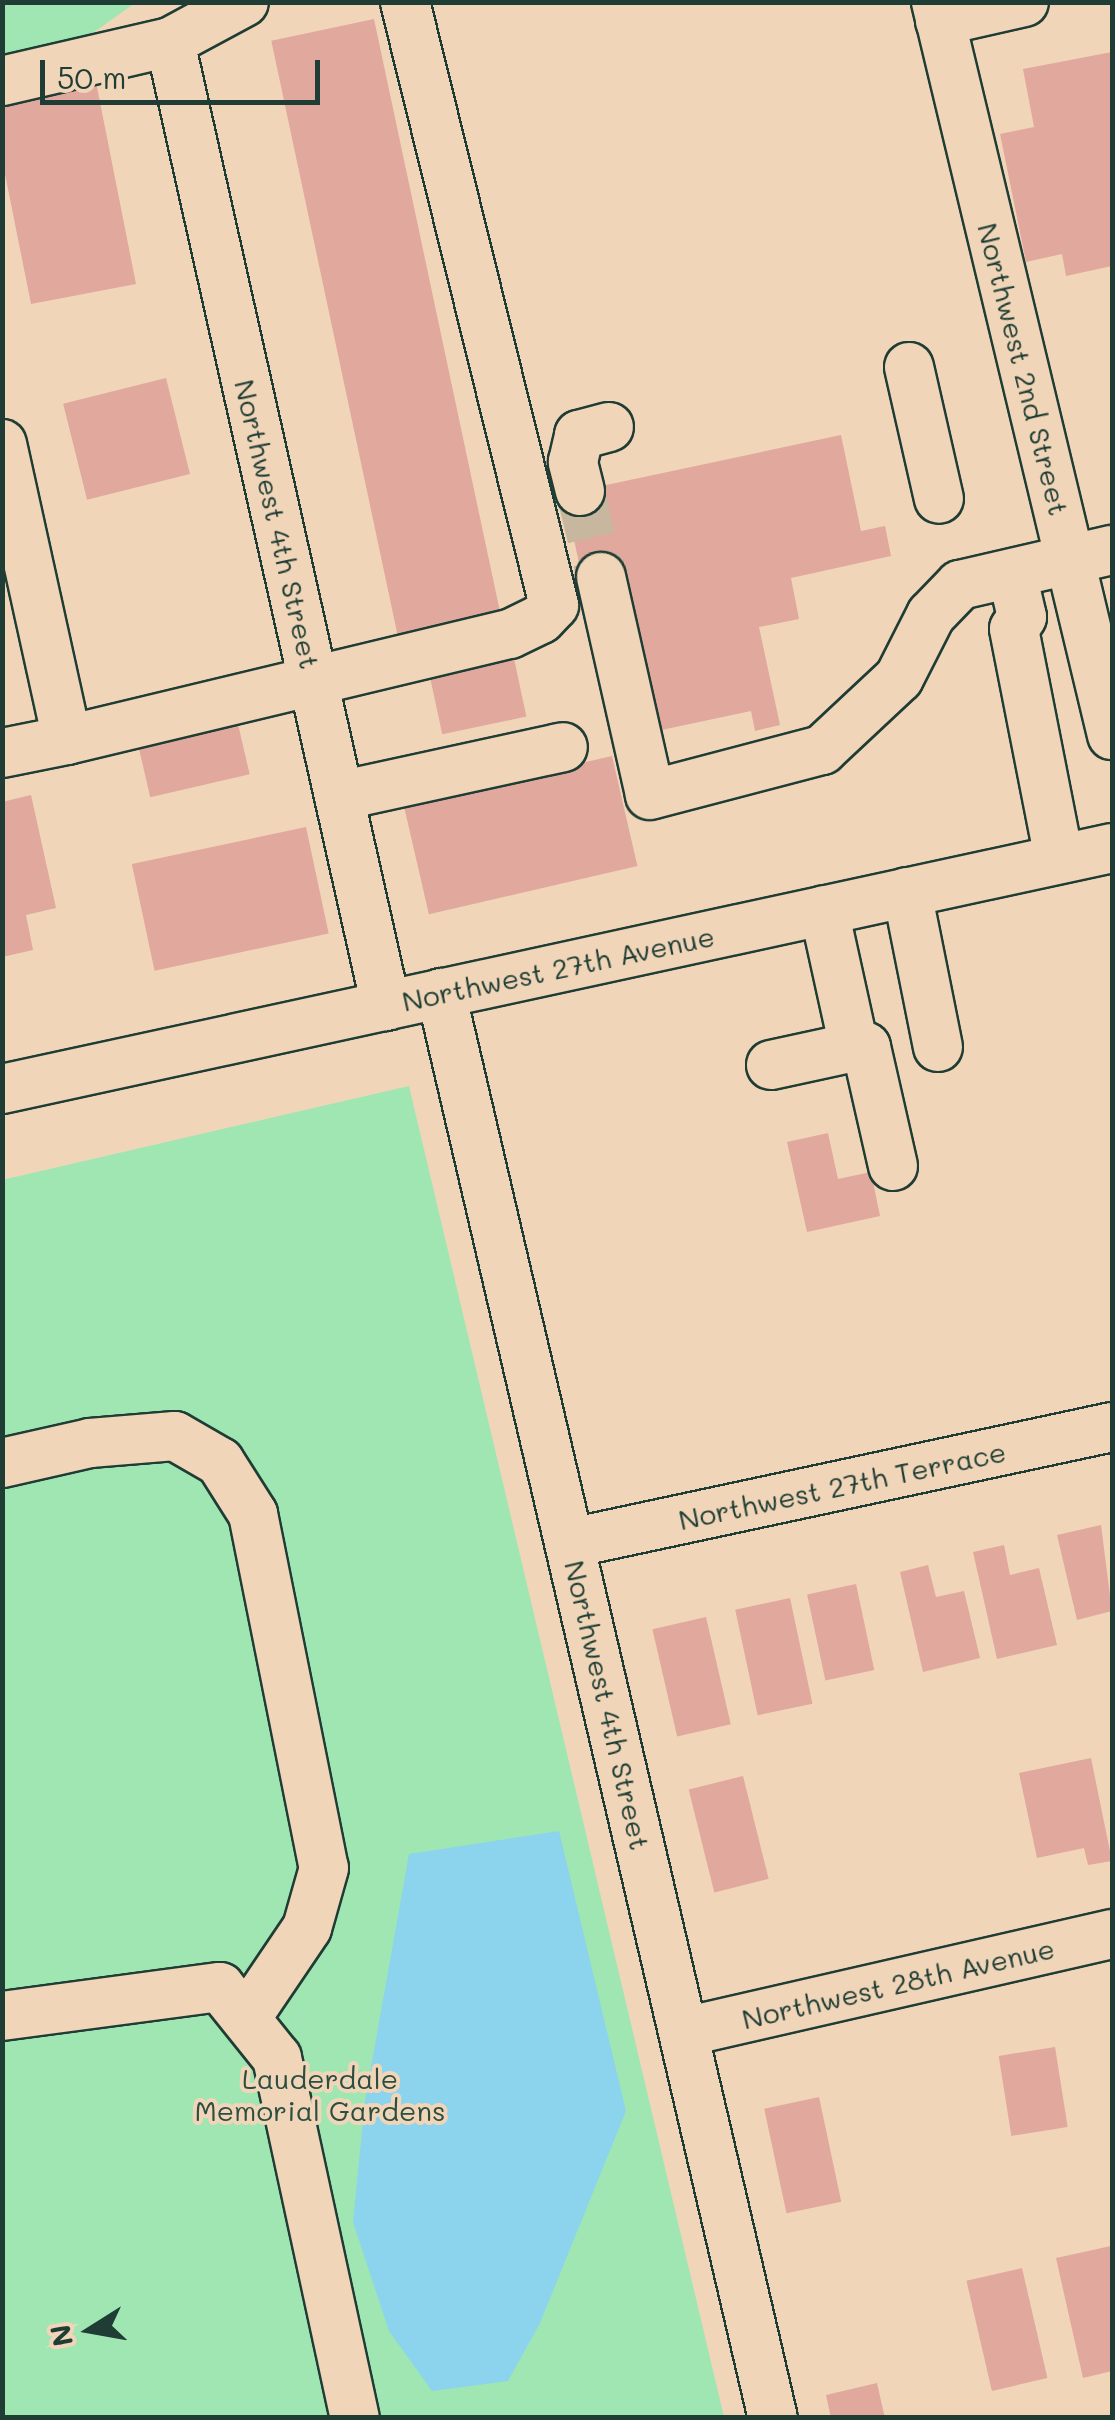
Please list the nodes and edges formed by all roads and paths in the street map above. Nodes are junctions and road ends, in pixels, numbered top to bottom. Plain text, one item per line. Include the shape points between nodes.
1 (244, 2) edge
2 (405, 2) edge
3 (1024, 2) edge
4 (938, 12) edge
5 (170, 42) junction
6 (2, 81) edge
7 (910, 367) dead end
8 (609, 427) dead end
9 (2, 444) edge
10 (580, 491) tunnel mouth
11 (940, 498) dead end
12 (1092, 557) edge
13 (601, 577) tunnel mouth
14 (1017, 596) junction
15 (314, 683) junction
16 (1112, 735) edge
17 (67, 740) junction
18 (562, 747) dead end
19 (2, 753) edge
20 (339, 796) junction
21 (1088, 853) edge
22 (907, 892) junction
23 (824, 910) junction
24 (442, 994) junction
25 (386, 1006) junction
26 (938, 1047) dead end
27 (854, 1048) junction
28 (771, 1065) dead end
29 (2, 1089) edge
30 (893, 1166) dead end
31 (1112, 1427) edge
32 (2, 1463) edge
33 (571, 1543) junction
34 (1112, 1934) edge
35 (2, 2016) edge
36 (246, 2018) junction
37 (684, 2032) junction
38 (355, 2418) edge
39 (773, 2418) edge

1 - 5 street
2 - 15 street via 554,605 542,619 510,634
3 - 4 street
4 - 12 street, Northwest 2nd Street
5 - 6 street
5 - 15 street, Northwest 4th Street
7 - 11 street
8 - 10 street via 580,435 573,462
9 - 17 street
12 - 14 street
12 - 16 street, Northwest 2nd Street
13 - 14 street via 650,794 822,750 899,678 931,614 960,584
14 - 21 street via 1038,620
15 - 17 street
15 - 20 street, Northwest 4th Street
17 - 19 street
18 - 20 street
20 - 25 street, Northwest 4th Street
21 - 22 street, Northwest 27th Avenue
22 - 23 street, Northwest 27th Avenue
22 - 26 street
23 - 24 street, Northwest 27th Avenue
23 - 27 street
24 - 25 street, Northwest 27th Avenue
24 - 33 street, Northwest 4th Street
25 - 29 street, Northwest 27th Avenue
27 - 28 street
27 - 30 street via 866,1048
31 - 33 street, Northwest 27th Terrace
32 - 36 street via 90,1443 176,1436 220,1462 253,1514 324,1868 307,1928
33 - 37 street, Northwest 4th Street
34 - 37 street, Northwest 28th Avenue
35 - 36 street via 220,1987
36 - 38 street via 277,2058
37 - 39 street, Northwest 4th Street

